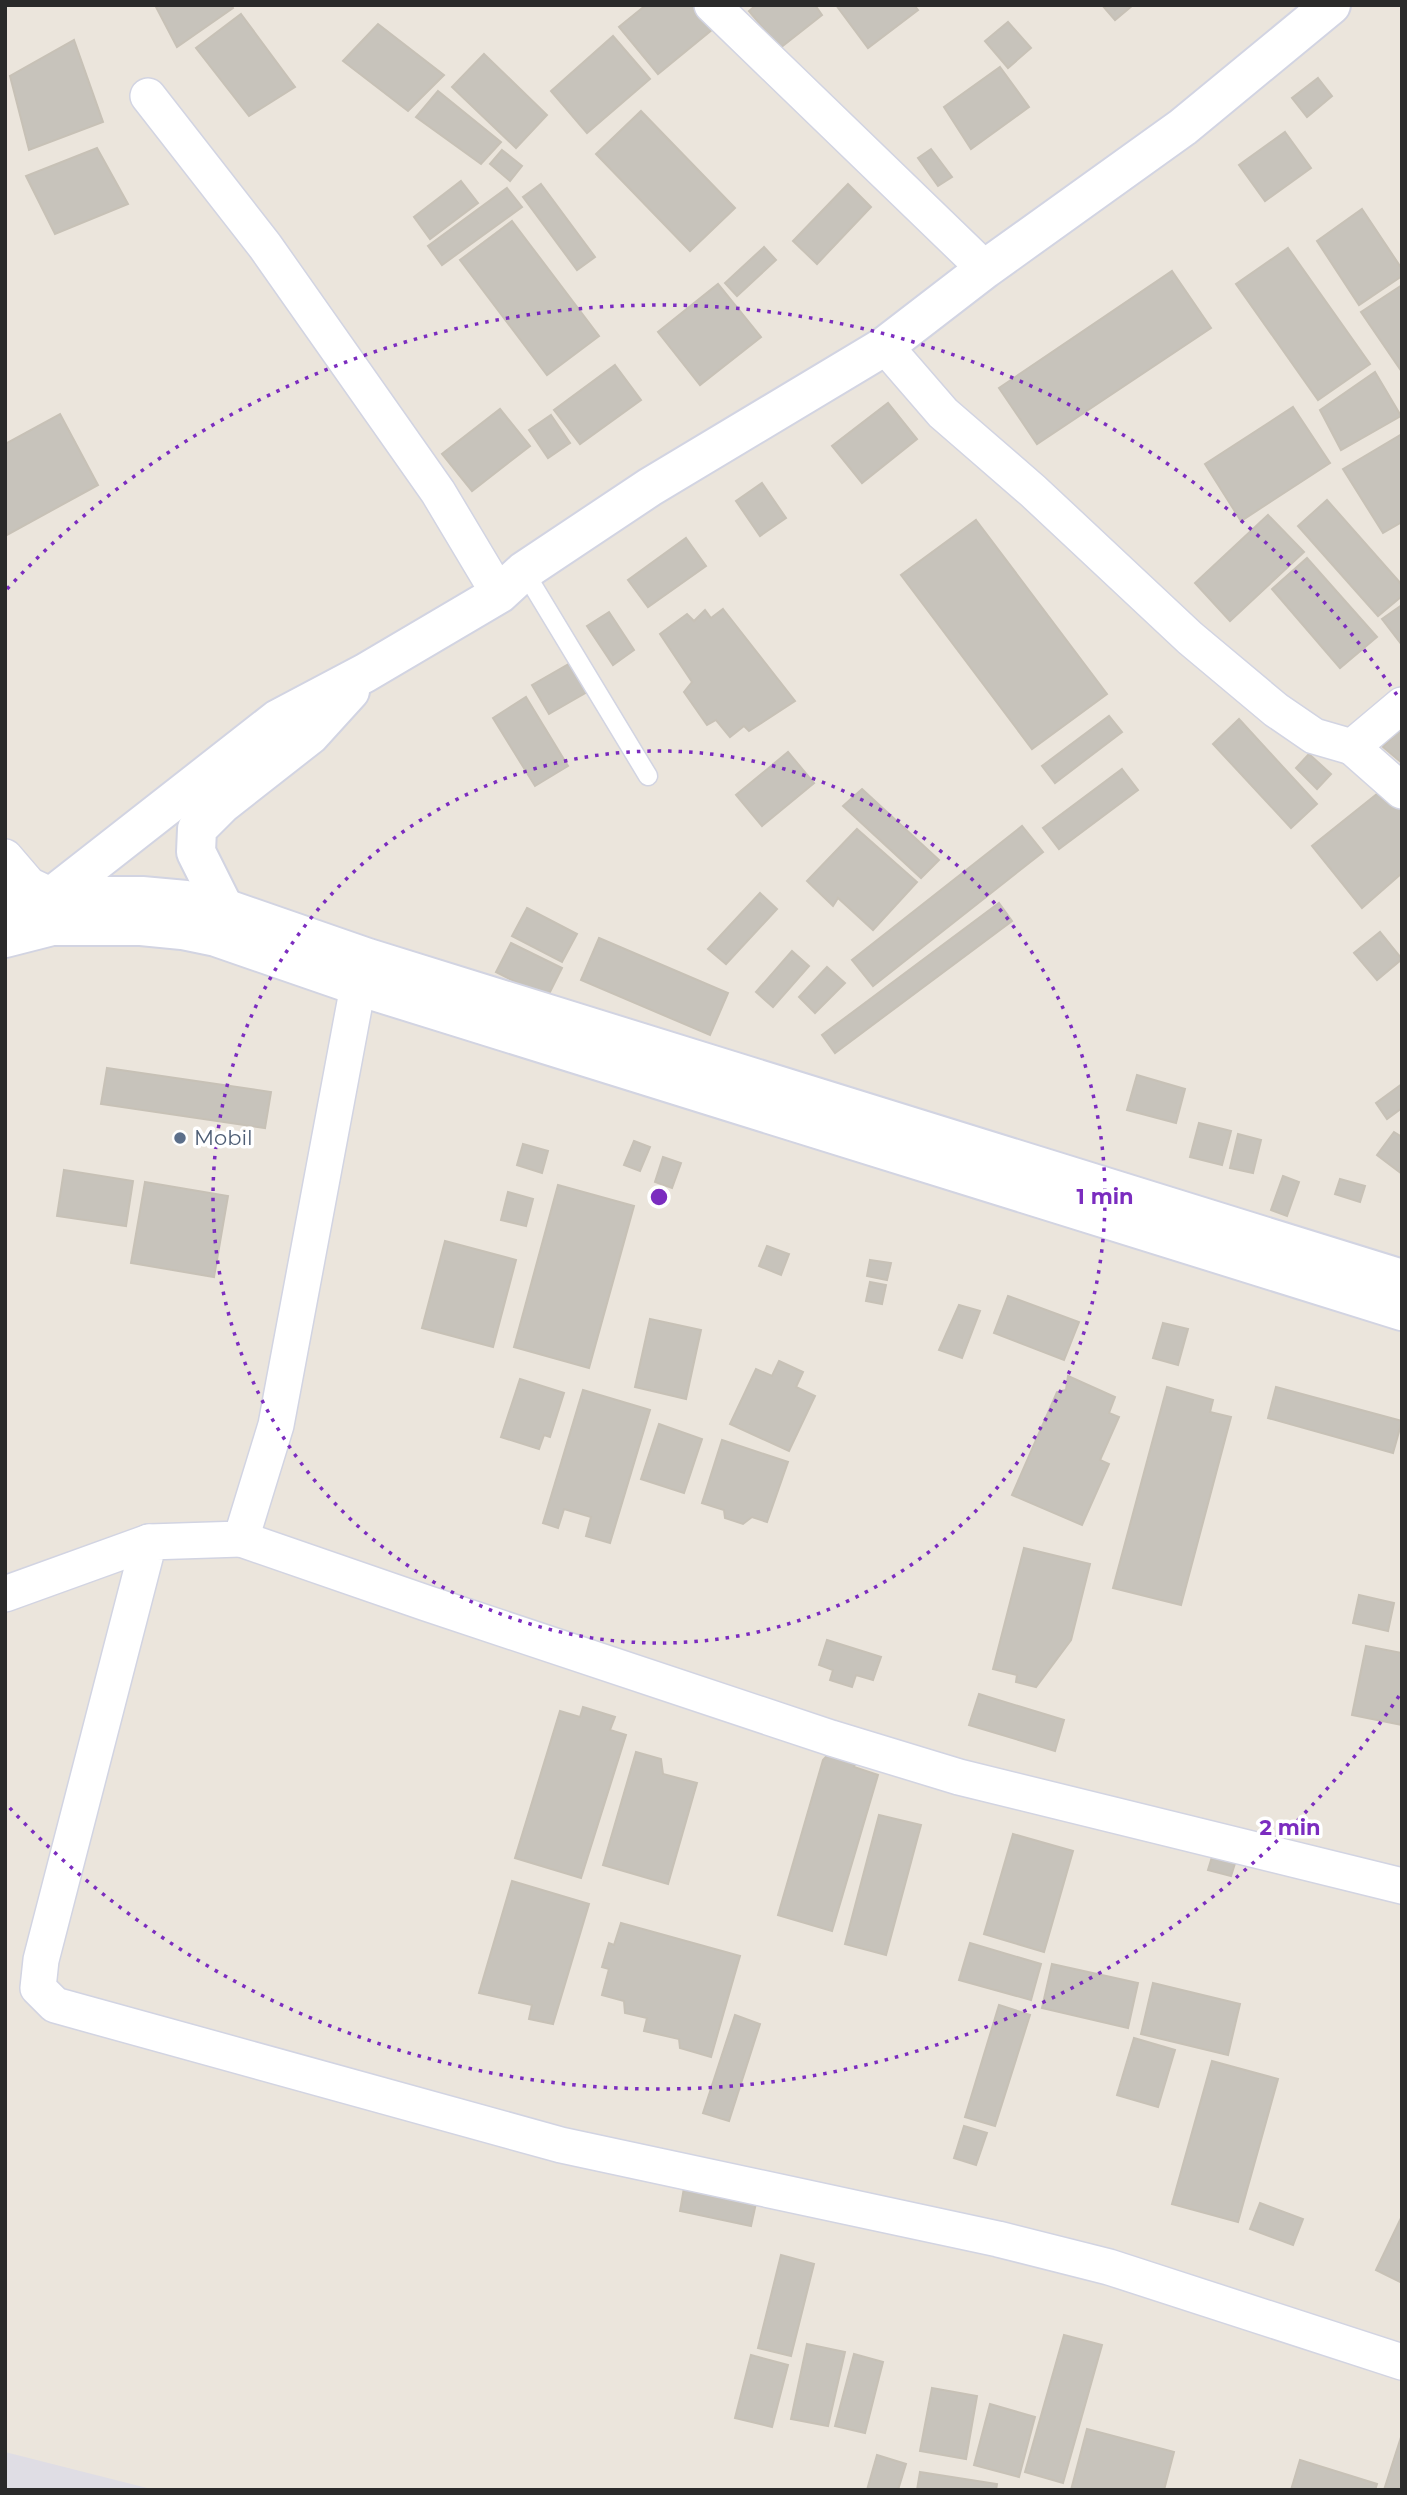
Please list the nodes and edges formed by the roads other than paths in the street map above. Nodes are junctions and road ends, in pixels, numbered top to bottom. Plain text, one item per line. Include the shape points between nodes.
1 (712, 5) edge
2 (1331, 5) edge
3 (148, 96) dead end
4 (985, 268) junction
5 (886, 346) junction
6 (511, 582) junction
7 (365, 673) junction
8 (1402, 705) edge
9 (1352, 747) junction
10 (648, 776) dead end
11 (1402, 792) edge
12 (5, 857) edge
13 (52, 896) junction
14 (5, 905) edge
15 (224, 908) junction
16 (5, 938) edge
17 (358, 986) junction
18 (1402, 1279) edge
19 (1402, 1311) edge
20 (241, 1539) junction
21 (149, 1542) junction
22 (5, 1594) edge
23 (1402, 1886) edge
24 (1402, 2362) edge

1 - 4 street
2 - 4 main road via 1183,127
3 - 6 street via 273,257 438,492
4 - 5 main road
5 - 6 main road via 650,487
5 - 9 street via 943,413 1190,638 1314,736
6 - 7 main road
6 - 10 lane
7 - 13 main road via 278,719
7 - 15 main road via 310,735 197,829 196,852
8 - 9 street
9 - 11 street
12 - 13 street via 29,885
13 - 14 main road
13 - 15 main road via 142,896
15 - 18 main road via 368,958
16 - 17 main road via 52,926 182,930 216,937
17 - 19 main road
17 - 20 street via 276,1425
20 - 21 street
20 - 23 street via 959,1777
21 - 22 street
21 - 24 street via 41,1960 38,1988 55,2005 561,2146 1109,2267

